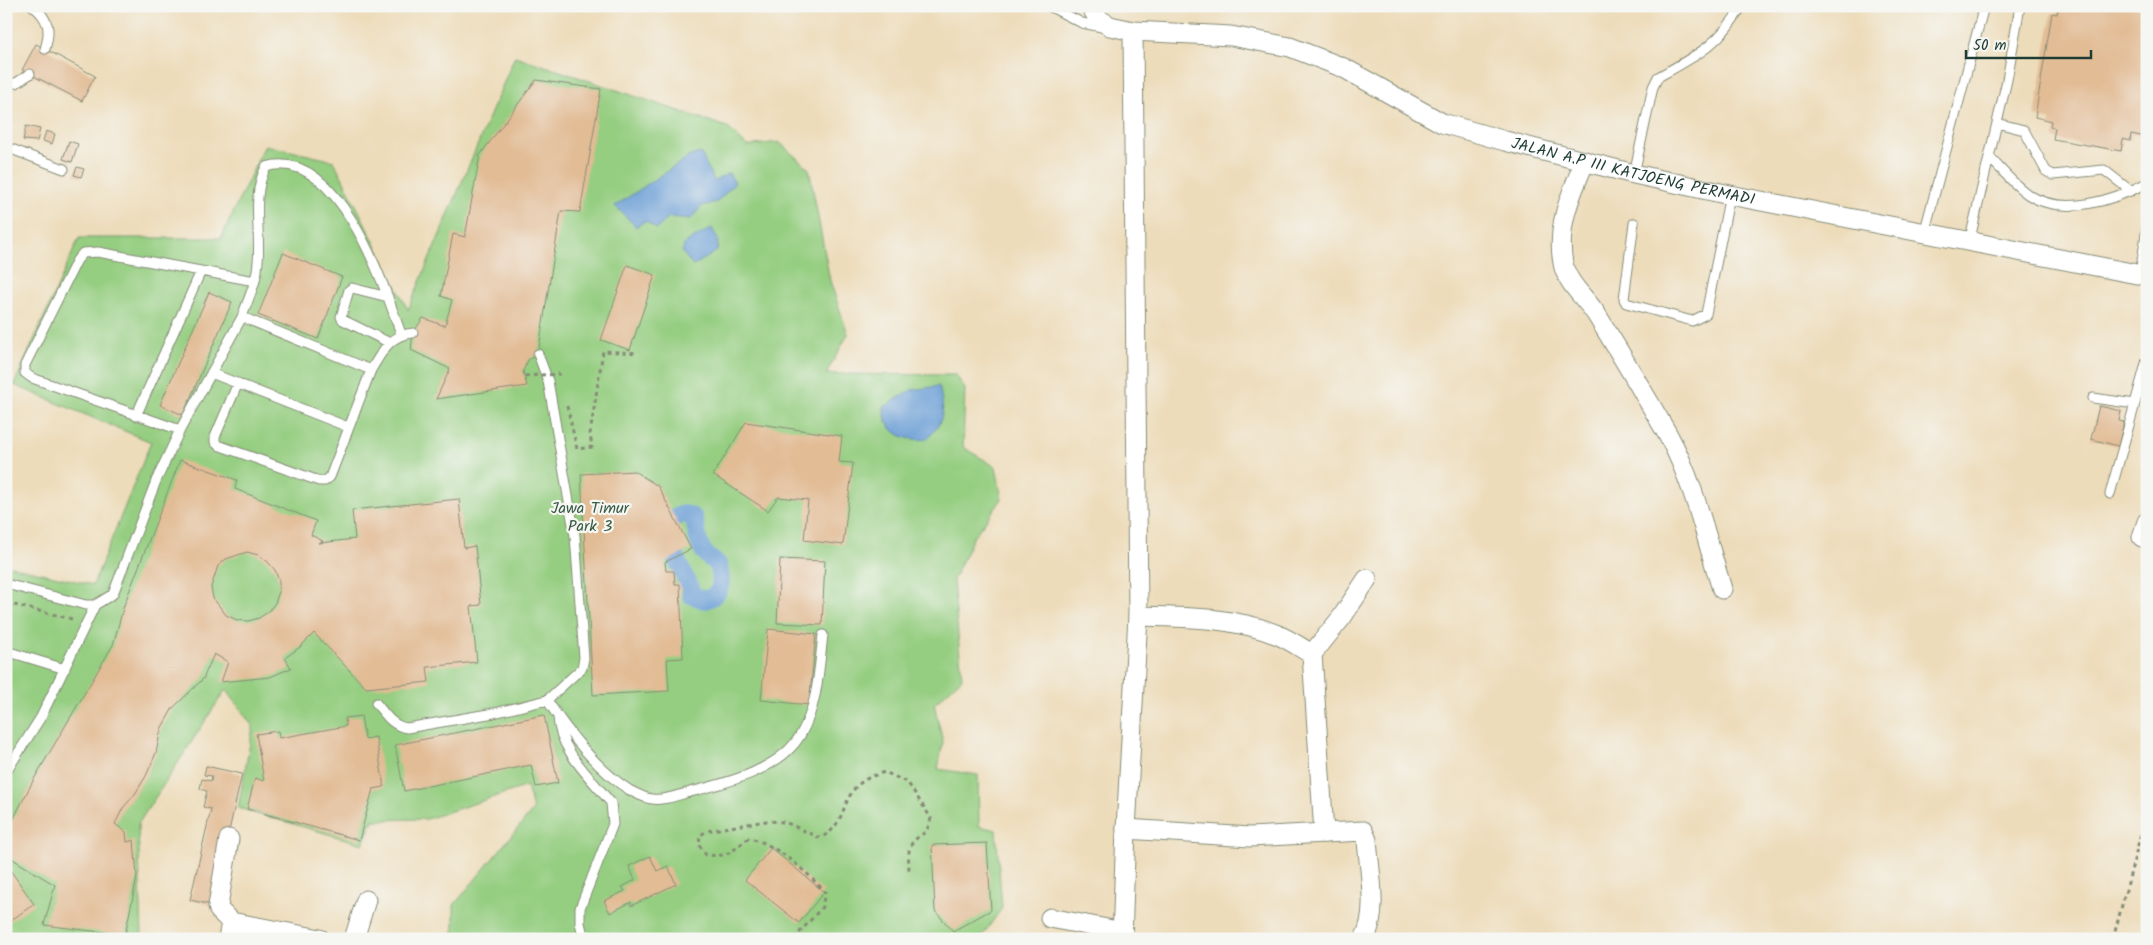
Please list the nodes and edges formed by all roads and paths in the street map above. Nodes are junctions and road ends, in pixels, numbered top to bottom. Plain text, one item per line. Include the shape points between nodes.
1 (33, 6) edge
2 (1049, 6) edge
3 (1091, 6) edge
4 (1742, 6) edge
5 (1984, 6) edge
6 (2020, 6) edge
7 (1110, 26) junction
8 (1133, 31) junction
9 (45, 50) dead end
10 (30, 74) dead end
11 (6, 83) edge
12 (1997, 123) junction
13 (6, 146) edge
14 (1990, 158) junction
15 (1585, 161) junction
16 (64, 169) dead end
17 (1634, 174) junction
18 (2147, 183) edge
19 (2131, 191) junction
20 (1730, 195) junction
21 (1634, 223) dead end
22 (2147, 227) edge
23 (1924, 234) junction
24 (1969, 243) junction
25 (201, 271) junction
26 (2143, 276) edge
27 (256, 281) junction
28 (388, 297) junction
29 (242, 317) junction
30 (413, 333) dead end
31 (401, 334) junction
32 (388, 342) junction
33 (637, 353) dead end
34 (538, 354) dead end
35 (2147, 360) edge
36 (371, 370) junction
37 (211, 373) junction
38 (524, 376) dead end
39 (238, 383) junction
40 (562, 384) dead end
41 (2093, 398) dead end
42 (566, 402) dead end
43 (2135, 404) junction
44 (136, 416) junction
45 (348, 427) junction
46 (180, 430) junction
47 (2110, 494) dead end
48 (1367, 579) dead end
49 (6, 584) edge
50 (1722, 589) dead end
51 (6, 603) edge
52 (95, 606) junction
53 (1138, 616) junction
54 (72, 619) dead end
55 (822, 635) dead end
56 (6, 651) edge
57 (1312, 654) junction
58 (65, 669) junction
59 (547, 700) junction
60 (376, 703) dead end
61 (558, 717) junction
62 (10, 757) edge
63 (6, 772) edge
64 (2147, 811) edge
65 (1126, 830) junction
66 (1324, 833) junction
67 (229, 840) dead end
68 (909, 872) dead end
69 (366, 900) dead end
70 (1050, 918) dead end
71 (230, 930) edge
72 (1123, 936) edge
73 (320, 939) edge
74 (354, 939) edge
75 (584, 939) edge
76 (794, 939) edge
77 (1364, 939) edge
78 (2113, 939) edge

1 - 9 lane via 48,22 50,36
2 - 7 lane via 1082,23
3 - 7 street via 1098,19
4 - 17 lane via 1715,43 1658,77
5 - 23 lane
6 - 12 lane
7 - 8 street, JALAN A.P III KATJOENG PERMADI
8 - 15 street, JALAN A.P III KATJOENG PERMADI via 1231,36 1290,47 1344,68 1442,123
8 - 53 street
10 - 11 lane via 16,83
12 - 14 lane
12 - 19 lane via 2024,130 2046,171 2053,175 2104,170
13 - 16 lane
14 - 19 lane via 2027,194 2045,202 2071,205 2103,201
14 - 24 lane
15 - 17 street, JALAN A.P III KATJOENG PERMADI
15 - 50 street via 1566,206 1561,234 1563,265 1672,443
17 - 20 street, JALAN A.P III KATJOENG PERMADI
18 - 19 lane
20 - 21 lane via 1706,314 1692,321 1626,303
20 - 23 street, JALAN A.P III KATJOENG PERMADI
22 - 26 lane
23 - 24 street, JALAN A.P III KATJOENG PERMADI
24 - 26 street, JALAN A.P III KATJOENG PERMADI
25 - 27 lane
25 - 44 lane
25 - 44 lane via 98,252 83,253 25,365 25,373 32,378
27 - 28 lane via 262,174 266,167 286,165 303,170 320,181 339,203 368,250
27 - 29 lane
28 - 31 lane
28 - 32 lane via 352,288 341,317
29 - 36 lane
29 - 37 lane
30 - 31 lane
31 - 32 lane
32 - 36 lane
33 - 42 path via 603,350 590,434 592,447 576,449
34 - 59 lane via 548,381 573,527 584,658 582,668
35 - 43 lane
36 - 45 lane
37 - 39 lane
37 - 46 lane
38 - 40 path, bridge via 560,374
39 - 45 lane
39 - 45 lane via 215,437 218,445 325,481 330,477
41 - 43 lane
43 - 47 lane
44 - 46 lane
46 - 52 lane via 156,481 113,594
48 - 57 street
49 - 52 lane
51 - 54 path
52 - 58 lane
53 - 57 street via 1190,617 1256,628
53 - 65 street
55 - 61 lane via 811,714 800,736 764,767 736,781 652,800 631,791 611,775
56 - 58 lane
57 - 66 street
58 - 62 lane via 41,717
59 - 60 lane via 406,728 392,723
59 - 61 lane
61 - 75 lane via 565,745 611,803 613,814 613,824 580,908
62 - 63 lane
64 - 78 path
65 - 66 street via 1250,837
65 - 72 street
66 - 77 street via 1360,830 1365,834 1372,912 1370,928
67 - 71 street via 218,906
68 - 76 path via 909,850 912,843 928,830 931,818 908,782 885,772 856,786 830,834 820,838 785,822 766,821 706,831 700,836 699,844 706,855 717,856 726,856 749,838 760,840 820,886 825,892 825,901
69 - 74 street
70 - 72 street
71 - 73 street

